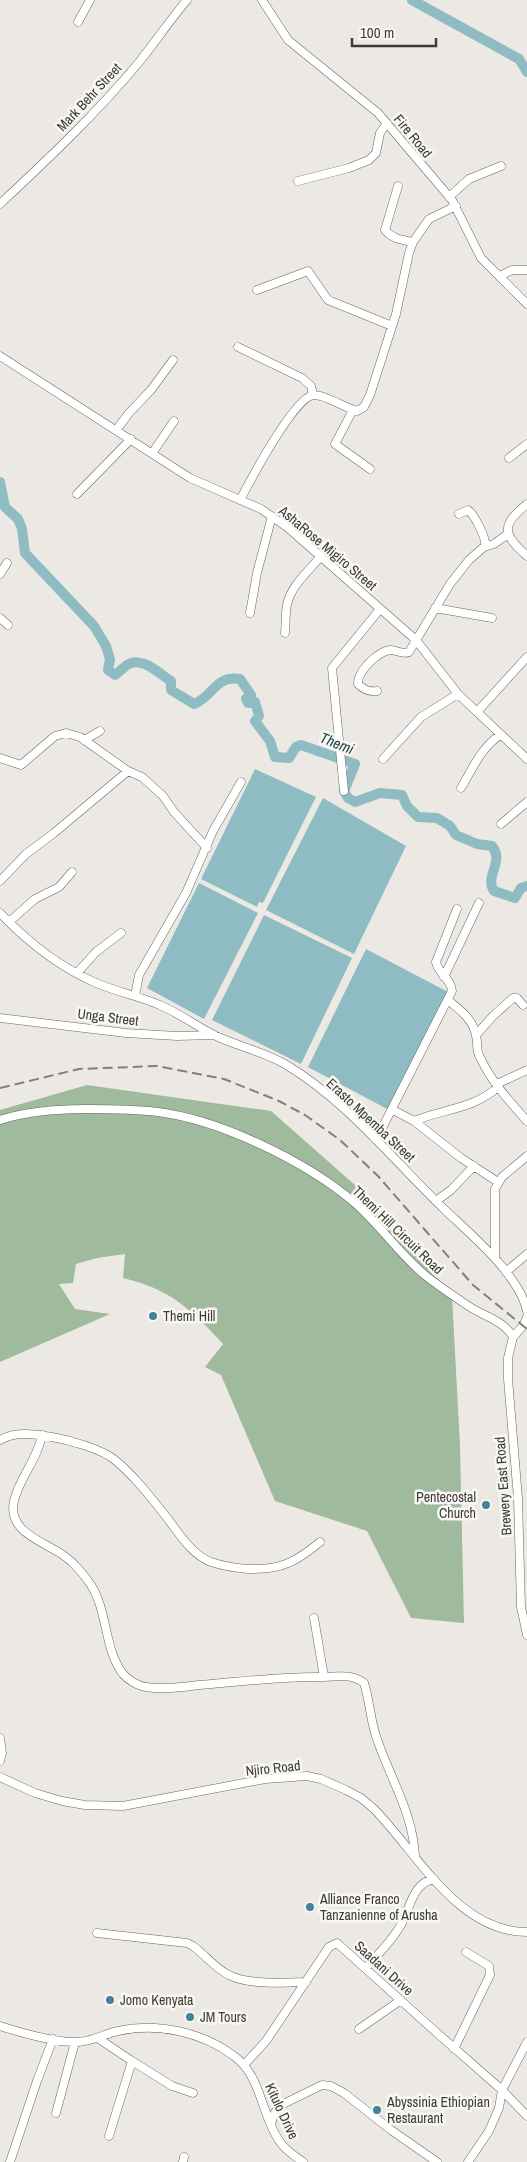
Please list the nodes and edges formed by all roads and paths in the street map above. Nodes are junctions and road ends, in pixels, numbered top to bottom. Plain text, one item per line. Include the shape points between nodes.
1 (90, 0) edge
2 (187, 0) edge
3 (262, 0) edge
4 (78, 22) dead end
5 (387, 123) junction
6 (501, 166) dead end
7 (298, 181) dead end
8 (398, 186) dead end
9 (450, 197) junction
10 (0, 204) edge
11 (456, 206) junction
12 (413, 242) junction
13 (527, 270) edge
14 (500, 276) junction
15 (257, 290) dead end
16 (527, 304) edge
17 (392, 326) junction
18 (238, 347) dead end
19 (0, 356) edge
20 (173, 360) dead end
21 (313, 395) junction
22 (353, 410) junction
23 (174, 420) dead end
24 (117, 429) junction
25 (132, 440) junction
26 (527, 444) edge
27 (153, 452) junction
28 (509, 458) dead end
29 (370, 469) dead end
30 (77, 494) dead end
31 (240, 500) junction
32 (527, 504) edge
33 (459, 514) dead end
34 (272, 516) junction
35 (508, 534) junction
36 (484, 547) junction
37 (321, 556) junction
38 (527, 556) edge
39 (7, 563) dead end
40 (0, 574) edge
41 (435, 608) junction
42 (380, 609) junction
43 (250, 613) dead end
44 (0, 618) edge
45 (492, 618) dead end
46 (8, 625) dead end
47 (285, 633) dead end
48 (416, 640) junction
49 (527, 657) edge
50 (377, 690) dead end
51 (458, 694) junction
52 (477, 712) junction
53 (100, 731) dead end
54 (500, 734) junction
55 (84, 740) junction
56 (0, 758) edge
57 (383, 759) dead end
58 (527, 759) edge
59 (128, 771) junction
60 (241, 782) dead end
61 (462, 788) dead end
62 (344, 791) dead end
63 (527, 802) edge
64 (500, 824) dead end
65 (207, 848) junction
66 (72, 872) dead end
67 (0, 881) edge
68 (479, 903) dead end
69 (458, 909) dead end
70 (0, 913) edge
71 (8, 921) junction
72 (0, 926) edge
73 (121, 933) dead end
74 (77, 973) junction
75 (444, 977) junction
76 (135, 996) junction
77 (448, 1000) junction
78 (524, 1005) dead end
79 (0, 1018) edge
80 (214, 1035) junction
81 (476, 1035) junction
82 (527, 1070) edge
83 (498, 1086) junction
84 (393, 1110) junction
85 (0, 1120) edge
86 (414, 1121) junction
87 (527, 1121) edge
88 (376, 1140) junction
89 (527, 1156) edge
90 (474, 1166) junction
91 (498, 1182) junction
92 (436, 1201) junction
93 (527, 1254) edge
94 (495, 1258) junction
95 (506, 1272) junction
96 (527, 1311) edge
97 (527, 1317) edge
98 (512, 1337) junction
99 (42, 1435) junction
100 (0, 1440) edge
101 (320, 1542) dead end
102 (314, 1618) dead end
103 (527, 1635) edge
104 (324, 1677) junction
105 (0, 1738) edge
106 (0, 1761) edge
107 (0, 1777) edge
108 (415, 1856) junction
109 (434, 1879) junction
110 (527, 1932) edge
111 (97, 1933) dead end
112 (466, 1952) dead end
113 (366, 1968) junction
114 (306, 1982) junction
115 (401, 2000) junction
116 (0, 2026) edge
117 (359, 2029) dead end
118 (53, 2039) junction
119 (99, 2039) junction
120 (76, 2042) junction
121 (527, 2042) edge
122 (454, 2049) junction
123 (132, 2061) junction
124 (244, 2065) junction
125 (502, 2090) junction
126 (193, 2093) dead end
127 (261, 2101) junction
128 (280, 2106) junction
129 (56, 2113) dead end
130 (527, 2116) edge
131 (272, 2125) junction
132 (109, 2136) dead end
133 (10, 2162) edge
134 (303, 2162) edge
135 (437, 2162) edge
136 (468, 2162) edge

1 - 4 street
2 - 10 street, Mark Behr Street via 116,87
3 - 5 street, Fire Road via 288,40
5 - 7 street via 380,134 376,153 369,160
5 - 9 street, Fire Road
6 - 9 street via 469,179
8 - 12 street via 385,230 399,239
9 - 11 street, Fire Road
11 - 12 street via 428,219
11 - 14 street, Fire Road via 477,253
12 - 17 street
13 - 14 street via 512,270
14 - 16 street, Fire Road
15 - 17 street via 308,271 328,300
17 - 22 street via 367,402 361,411
18 - 21 street via 302,378 311,386
19 - 24 street, AshaRose Migiro Street
20 - 24 street
21 - 22 street
21 - 31 street via 301,404 278,434
22 - 29 street via 335,444
23 - 27 street
24 - 25 street, AshaRose Migiro Street
25 - 27 street, AshaRose Migiro Street
25 - 30 street
26 - 28 street
27 - 31 street, AshaRose Migiro Street via 190,478
31 - 34 street, AshaRose Migiro Street
32 - 35 street via 510,519
33 - 36 street via 468,510 473,513 486,540
34 - 37 street, AshaRose Migiro Street
34 - 43 street
35 - 36 street
35 - 38 street
36 - 41 street via 460,570
37 - 42 street, AshaRose Migiro Street
37 - 47 street via 289,596
39 - 40 street
41 - 45 street
41 - 48 street
42 - 48 street, AshaRose Migiro Street
42 - 62 street via 332,668
44 - 46 street
48 - 50 street via 409,652 387,651 364,670 358,684 366,690
48 - 51 street, AshaRose Migiro Street
49 - 52 street
51 - 52 street, AshaRose Migiro Street
51 - 57 street via 421,717
52 - 54 street, AshaRose Migiro Street
53 - 55 street
54 - 58 street, AshaRose Migiro Street
54 - 61 street via 481,751
55 - 56 street via 61,733 21,765
55 - 59 street
59 - 65 street via 142,777 164,796
59 - 67 street via 26,854
60 - 65 street
63 - 64 street
65 - 76 street via 140,975
66 - 71 street via 59,887 35,899
68 - 75 street
69 - 75 street via 436,962 437,970
70 - 71 street, Erasto Mpemba Street
71 - 72 street
71 - 74 street, Erasto Mpemba Street
73 - 74 street via 96,952
74 - 76 street, Erasto Mpemba Street
75 - 77 street via 452,988
76 - 80 street, Erasto Mpemba Street via 178,1014
77 - 81 street via 466,1016
77 - 84 street
78 - 81 street via 513,998
79 - 80 street, Unga Street via 126,1033
80 - 88 street, Erasto Mpemba Street via 286,1065 344,1109
81 - 83 street via 478,1054
82 - 83 street
83 - 86 street via 486,1098
83 - 87 street
84 - 86 street
84 - 88 street
85 - 98 street, Themi Hill Circuit Road via 50,1109 118,1109 160,1112 245,1137 336,1188 375,1223 413,1266 452,1295 497,1321
86 - 90 street
88 - 92 street, Erasto Mpemba Street
89 - 91 street
90 - 91 street
90 - 92 street via 452,1190
91 - 94 street via 494,1198
92 - 94 street, Erasto Mpemba Street
93 - 95 street
94 - 95 street, Erasto Mpemba Street
95 - 96 street, Erasto Mpemba Street
97 - 98 street
98 - 103 street, Brewery East Road via 508,1379 518,1498 521,1607
99 - 100 street via 24,1433
99 - 101 street via 63,1439 113,1459 139,1484 188,1544 210,1562 269,1569 288,1565
99 - 104 street via 34,1462 14,1501 12,1511 16,1522 29,1536 62,1554 86,1578 93,1589 111,1650 123,1674 133,1683 145,1687 173,1687
102 - 104 street
104 - 108 street via 346,1676 364,1683 377,1740 410,1821
105 - 106 street
107 - 108 street, Njiro Road via 62,1801 123,1806 265,1779 307,1776 321,1779 361,1798 388,1823
108 - 109 street, Njiro Road
109 - 110 street, Njiro Road via 460,1906 484,1922 507,1930
109 - 113 street via 419,1888 400,1927
111 - 114 street via 187,1943 224,1972 238,1978
112 - 122 street via 488,1966 490,1975
113 - 114 street, Saadani Drive via 337,1943 330,1947
113 - 115 street, Saadani Drive
114 - 124 street, Saadani Drive via 266,2041
115 - 117 street
115 - 122 street, Saadani Drive
116 - 118 street
118 - 120 street
118 - 133 street
119 - 120 street
119 - 123 street
119 - 124 street via 119,2031 155,2027 172,2029 213,2044 234,2055
120 - 129 street
121 - 125 street
122 - 125 street, Saadani Drive
123 - 126 street via 172,2086
123 - 132 street
124 - 127 street, Kitulo Drive
125 - 130 street, Saadani Drive
125 - 136 street via 496,2117
127 - 128 street
127 - 131 street, Kitulo Drive
128 - 131 street
128 - 135 street via 322,2086 331,2086
131 - 134 street, Kitulo Drive via 284,2147

